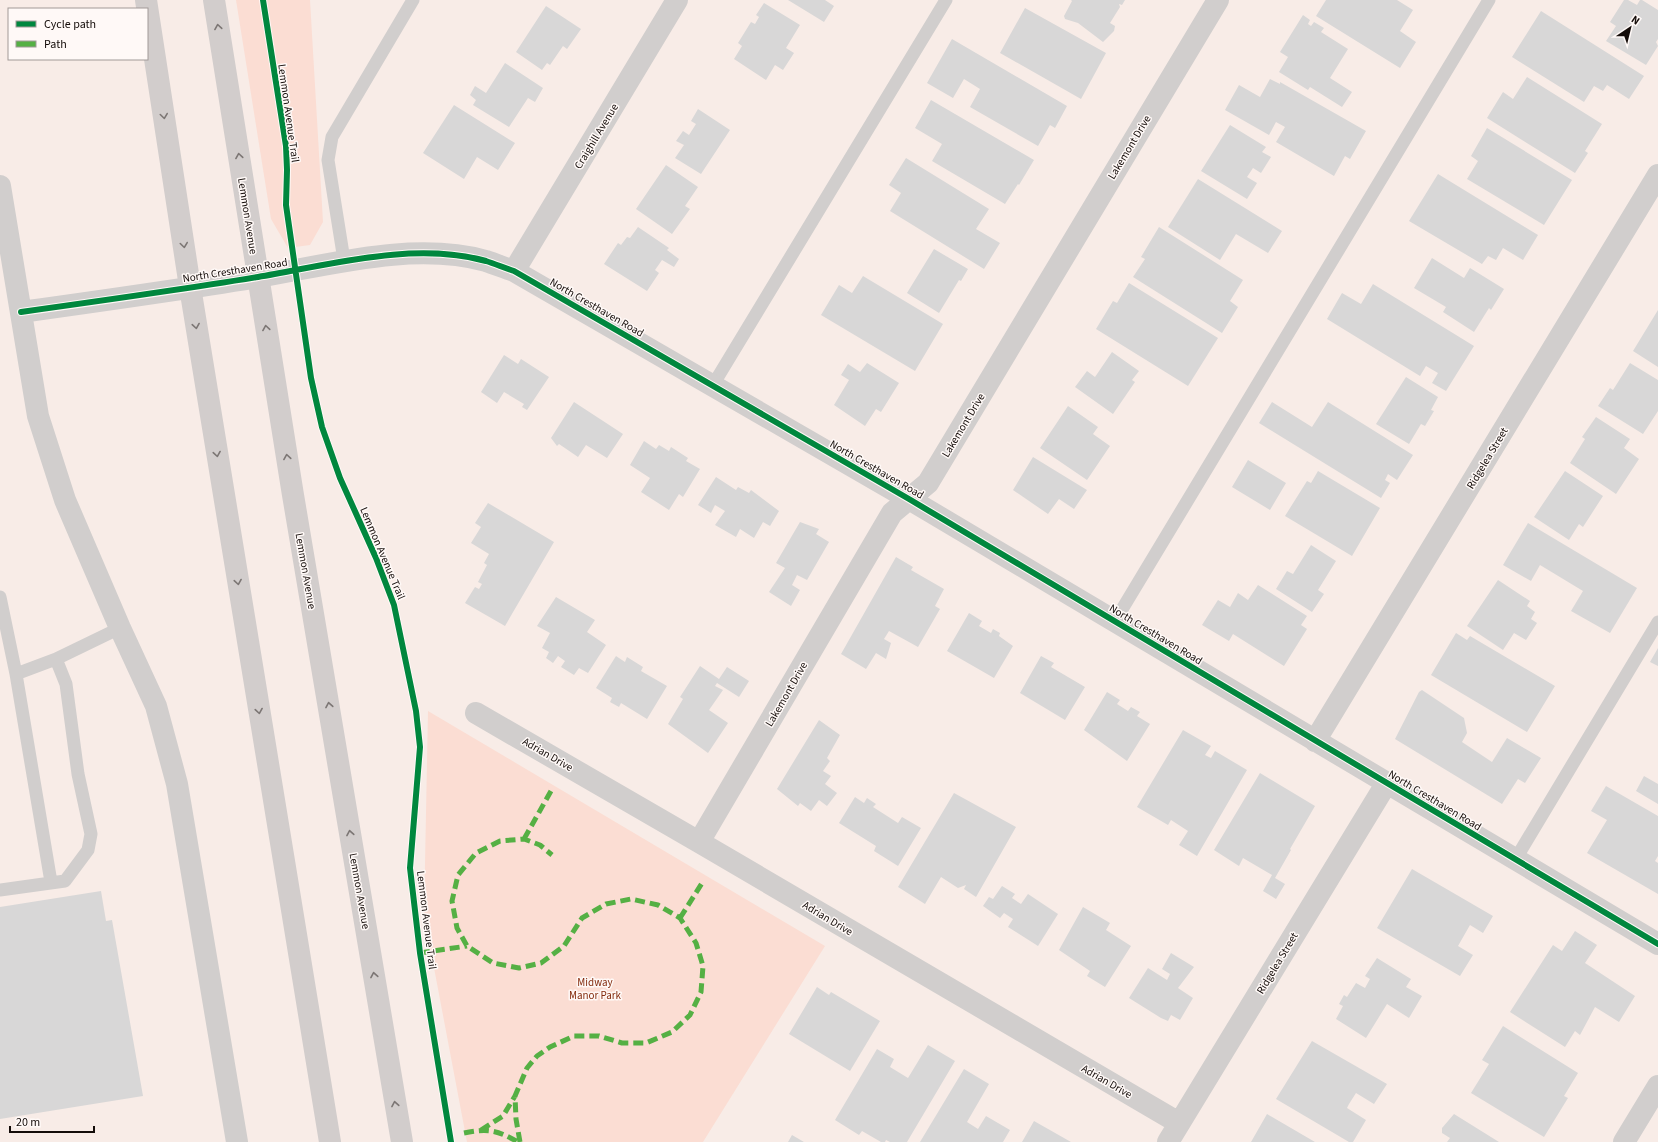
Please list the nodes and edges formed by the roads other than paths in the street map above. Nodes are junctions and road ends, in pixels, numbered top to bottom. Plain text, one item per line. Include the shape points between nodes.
1 (214, 0) edge
2 (413, 0) edge
3 (677, 0) edge
4 (946, 0) edge
5 (1218, 0) edge
6 (1489, 0) edge
7 (148, 13) edge
8 (1658, 175) edge
9 (0, 186) edge
10 (344, 260) junction
11 (514, 271) junction
12 (258, 277) junction
13 (190, 287) junction
14 (21, 312) junction
15 (713, 385) junction
16 (909, 499) junction
17 (0, 598) edge
18 (1115, 621) junction
19 (1658, 622) edge
20 (120, 628) junction
21 (56, 659) junction
22 (16, 674) junction
23 (476, 713) dead end
24 (1315, 741) junction
25 (1386, 784) junction
26 (699, 842) junction
27 (1515, 860) junction
28 (51, 882) junction
29 (0, 890) edge
30 (1658, 944) edge
31 (1658, 1086) edge
32 (1179, 1123) junction
33 (237, 1142) edge
34 (330, 1142) edge
35 (402, 1142) edge
36 (1168, 1142) edge
37 (1624, 1142) edge

12 -> 1 main road, Lemmon Avenue
2 - 10 lane via 332,137 328,160
3 - 11 street, Craighill Avenue
4 - 15 lane
5 - 16 street, Lakemont Drive via 928,483
6 - 18 lane
7 -> 13 main road
8 - 24 street, Ridgelea Street
9 - 14 street
10 - 11 street, North Cresthaven Road via 445,254 485,261
10 - 12 street, North Cresthaven Road
11 - 15 street, North Cresthaven Road
12 - 13 street, North Cresthaven Road
35 -> 12 main road, Lemmon Avenue
13 - 14 street, North Cresthaven Road
13 -> 34 main road
14 - 20 street via 38,416 65,500
15 - 16 street, North Cresthaven Road
16 - 18 street, North Cresthaven Road
16 - 26 street, Lakemont Drive via 892,513
17 - 22 lane
18 - 24 street, North Cresthaven Road
19 - 27 lane
20 - 21 lane
20 - 33 street via 156,706 177,784
21 - 22 lane
21 - 28 lane via 66,684 78,774 91,834 88,850 65,880
22 - 28 lane
23 - 26 street, Adrian Drive
24 - 25 street, North Cresthaven Road
25 - 27 street, North Cresthaven Road
25 - 32 street, Ridgelea Street
26 - 32 street, Adrian Drive
27 - 30 street, North Cresthaven Road
28 - 29 lane
31 - 37 street
32 - 36 street, Ridgelea Street

